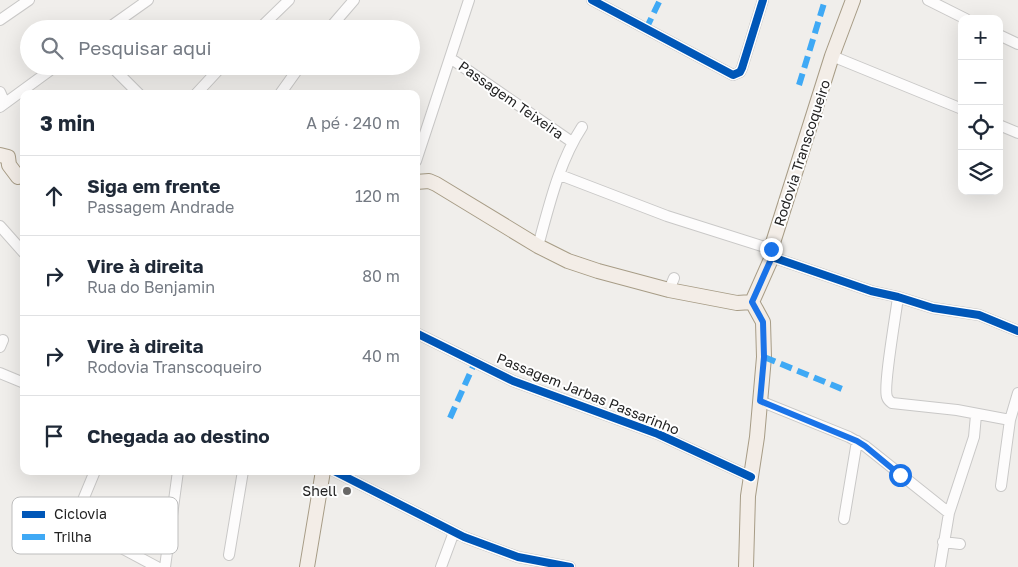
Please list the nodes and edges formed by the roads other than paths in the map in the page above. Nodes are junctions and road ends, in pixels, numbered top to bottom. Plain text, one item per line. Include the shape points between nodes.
1 (29, 0) edge
2 (148, 0) edge
3 (289, 0) edge
4 (354, 0) edge
5 (469, 0) edge
6 (592, 0) edge
7 (763, 0) edge
8 (853, 0) edge
9 (928, 0) edge
10 (958, 15) edge
11 (0, 20) edge
12 (120, 20) edge
13 (268, 20) edge
14 (337, 20) edge
15 (1003, 37) edge
16 (1018, 44) edge
17 (832, 56) junction
18 (450, 58) junction
19 (44, 75) edge
20 (120, 75) edge
21 (214, 75) edge
22 (294, 75) edge
23 (23, 90) edge
24 (135, 90) edge
25 (200, 90) edge
26 (283, 90) edge
27 (0, 92) edge
28 (20, 92) edge
29 (2, 105) edge
30 (958, 107) edge
31 (1003, 126) edge
32 (582, 127) dead end
33 (1018, 132) edge
34 (572, 142) junction
35 (420, 149) edge
36 (3, 160) edge
37 (560, 175) junction
38 (20, 178) edge
39 (420, 182) edge
40 (0, 226) edge
41 (538, 246) junction
42 (20, 248) edge
43 (772, 253) junction
44 (898, 297) junction
45 (752, 302) junction
46 (1018, 331) edge
47 (420, 335) edge
48 (0, 373) edge
49 (20, 381) edge
50 (1018, 393) edge
51 (760, 401) junction
52 (976, 415) junction
53 (1010, 420) junction
54 (857, 441) junction
55 (93, 475) edge
56 (177, 475) edge
57 (242, 475) edge
58 (322, 475) edge
59 (342, 475) edge
60 (751, 477) junction
61 (1001, 486) dead end
62 (84, 497) edge
63 (174, 497) edge
64 (949, 513) junction
65 (844, 520) dead end
66 (454, 532) junction
67 (943, 542) junction
68 (960, 544) dead end
69 (132, 554) edge
70 (167, 554) edge
71 (230, 555) dead end
72 (519, 562) edge
73 (748, 566) edge
74 (157, 567) edge
75 (165, 567) edge
76 (307, 567) edge
77 (441, 567) edge
78 (570, 567) edge
79 (940, 567) edge

1 - 11 street
2 - 12 street
3 - 13 street
4 - 14 street
5 - 18 street
6 - 7 street via 728,73 736,74 748,53
8 - 17 main road, Rodovia Transcoqueiro
9 - 10 street
15 - 16 street
17 - 30 street
17 - 43 main road, Rodovia Transcoqueiro
18 - 34 street, Passagem Teixeira
18 - 35 street
19 - 23 street
20 - 24 street
21 - 25 street
22 - 26 street
27 - 29 street
28 - 29 street
31 - 33 street
32 - 34 street
34 - 37 street
36 - 38 main road
37 - 41 street
37 - 43 street
39 - 41 main road via 436,184
40 - 42 street
41 - 45 main road via 598,271 671,284 737,303
43 - 44 street via 871,291
43 - 45 main road, Rodovia Transcoqueiro
44 - 46 street via 933,308 979,315
44 - 52 street via 888,399 892,403
45 - 51 main road via 763,322
47 - 60 street, Passagem Jarbas Passarinho via 513,381 658,434
48 - 49 street
50 - 53 street
51 - 54 street
51 - 60 main road
52 - 53 street
52 - 64 street via 974,437
53 - 61 street
54 - 64 street
54 - 65 street
55 - 62 street
56 - 63 street
57 - 71 street
58 - 76 main road
59 - 66 street
60 - 73 main road
64 - 67 street
66 - 72 street
66 - 77 street
67 - 68 street
67 - 79 street
69 - 74 street
70 - 75 street
72 - 78 street

